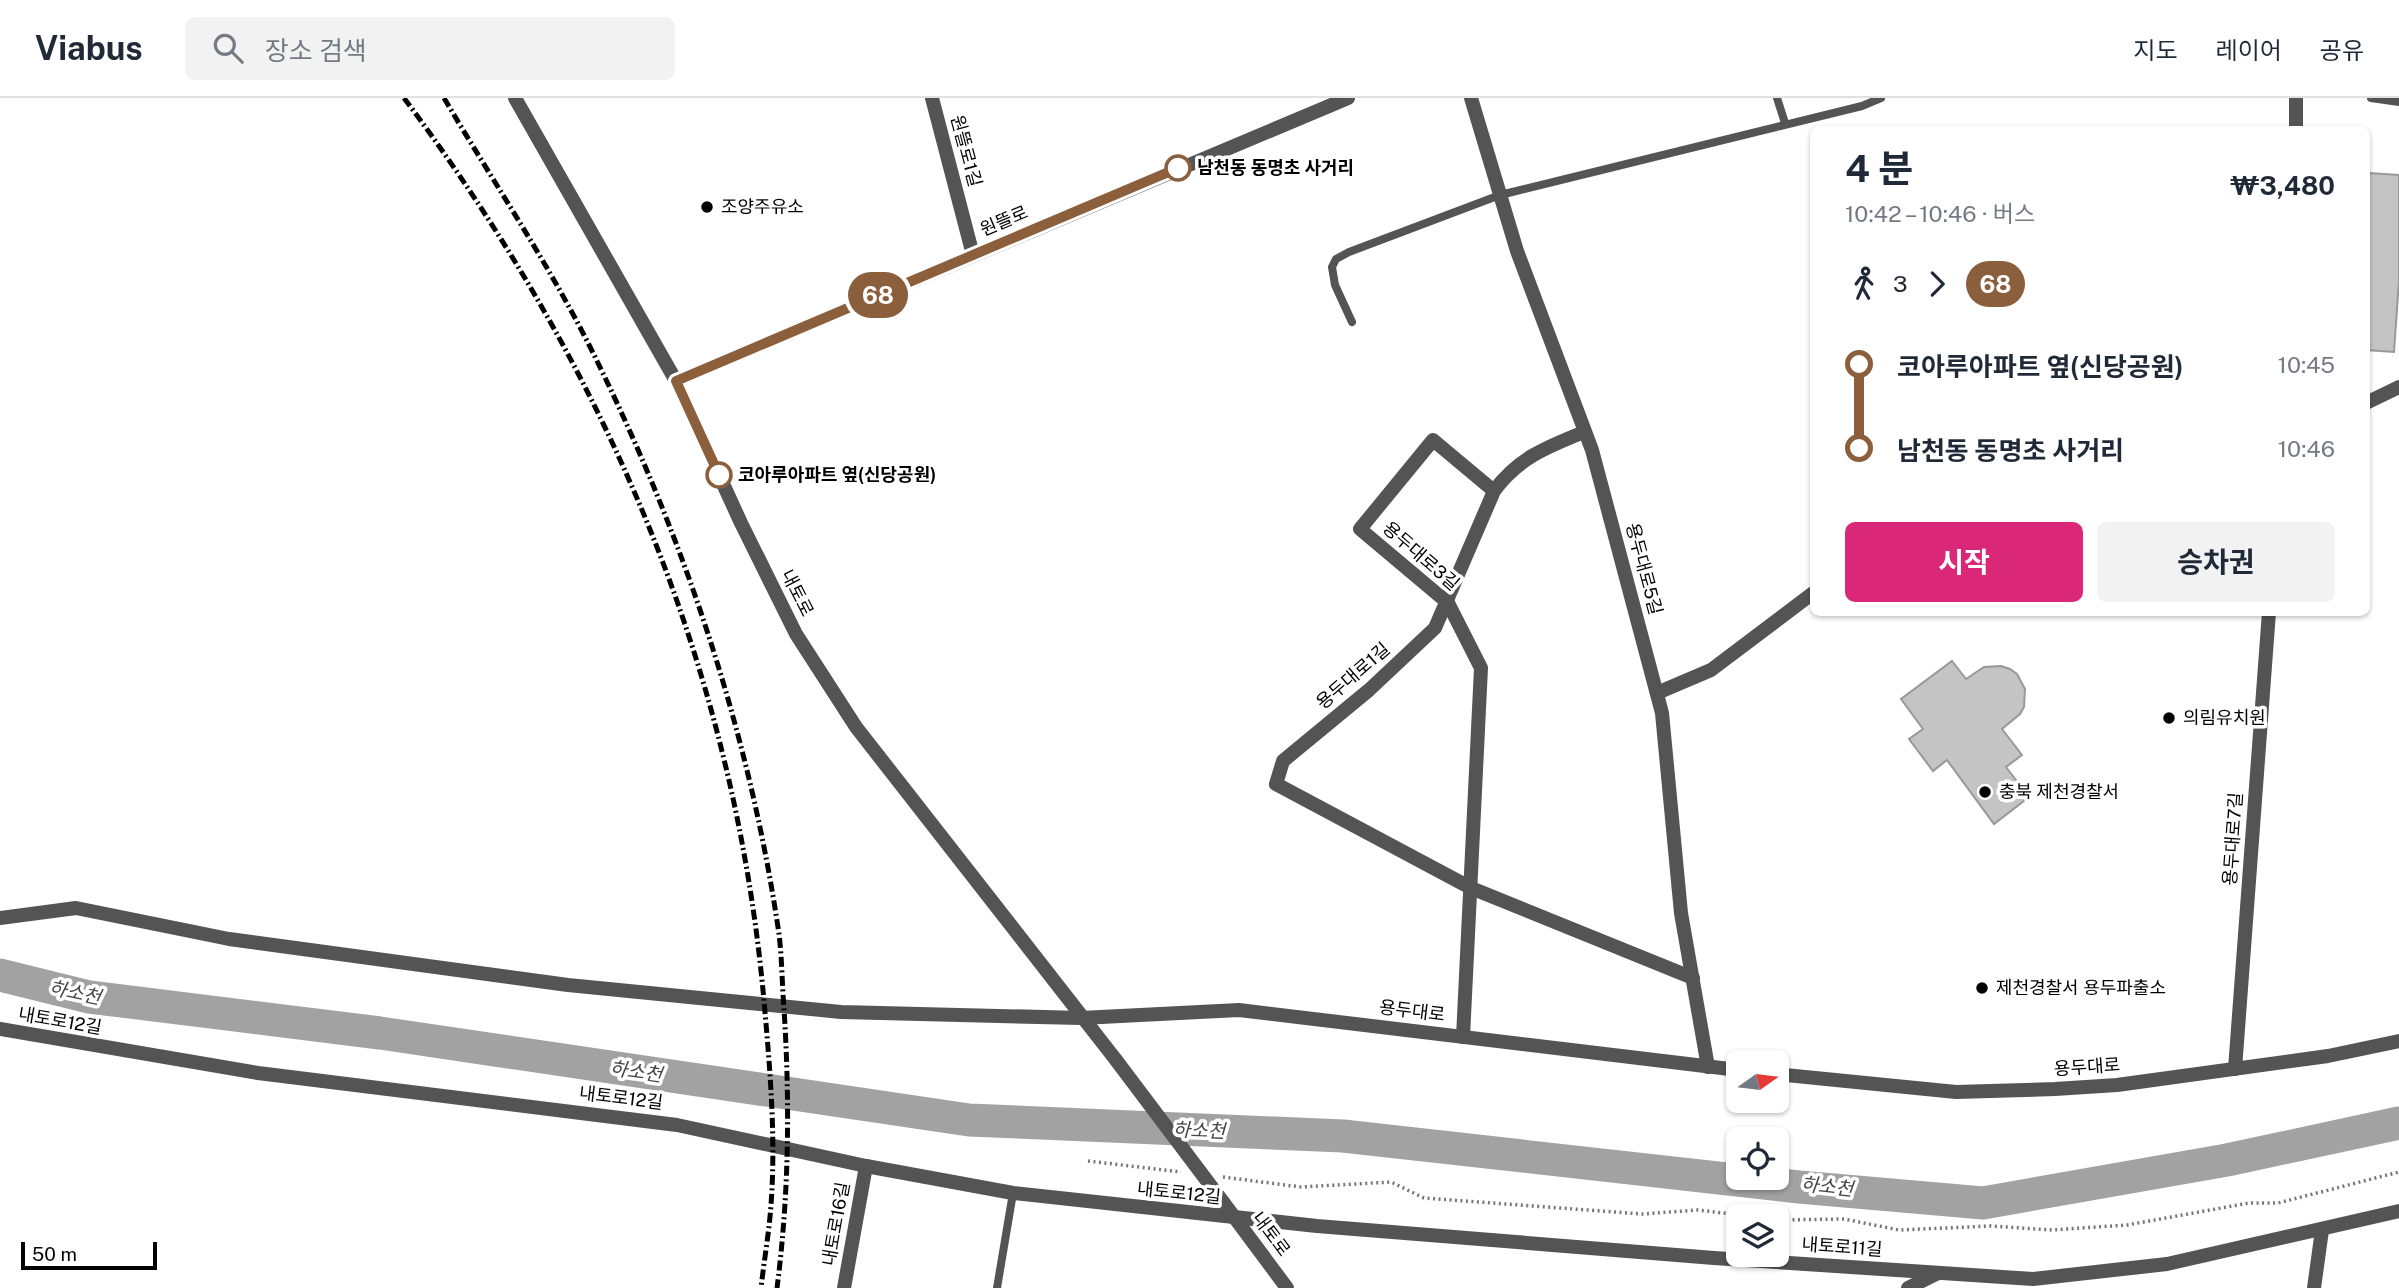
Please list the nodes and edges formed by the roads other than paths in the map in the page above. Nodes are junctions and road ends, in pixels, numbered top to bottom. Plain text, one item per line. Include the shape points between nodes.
1 (515, 98) edge
2 (932, 98) edge
3 (1348, 98) edge
4 (1471, 98) edge
5 (1777, 98) edge
6 (1881, 98) edge
7 (2297, 98) edge
8 (2371, 98) edge
9 (2399, 102) edge
10 (1785, 123) junction
11 (2296, 126) edge
12 (1500, 195) junction
13 (973, 255) junction
14 (1352, 322) dead end
15 (676, 381) junction
16 (2399, 387) edge
17 (2370, 401) edge
18 (1584, 432) junction
19 (1494, 491) junction
20 (1810, 595) edge
21 (1448, 603) junction
22 (2269, 616) edge
23 (1657, 693) junction
24 (1471, 888) junction
25 (0, 918) edge
26 (1693, 978) junction
27 (1081, 1018) junction
28 (0, 1029) edge
29 (1463, 1037) junction
30 (2399, 1041) edge
31 (1708, 1067) junction
32 (1726, 1069) edge
33 (2235, 1069) junction
34 (1789, 1075) edge
35 (866, 1166) junction
36 (1013, 1193) junction
37 (2399, 1212) edge
38 (1235, 1218) junction
39 (2322, 1230) junction
40 (1937, 1274) junction
41 (2033, 1284) edge
42 (844, 1288) edge
43 (997, 1288) edge
44 (1287, 1288) edge
45 (1908, 1288) edge
46 (2314, 1288) edge

1 - 15 street, 내토로
2 - 13 street, 원뜰로1길
3 - 13 street, 원뜰로
4 - 12 street, 용두대로5길
5 - 10 lane
6 - 10 lane
7 - 11 street
8 - 9 lane
10 - 12 lane
12 - 14 lane via 1336,259 1332,267 1335,285
12 - 18 street, 용두대로5길
13 - 15 street, 원뜰로
15 - 27 street, 내토로 via 741,523 822,677
16 - 17 street
18 - 19 street, 용두대로1길 via 1530,455
18 - 23 street, 용두대로5길
19 - 21 street, 용두대로1길
19 - 21 street, 용두대로3길 via 1433,440 1360,529
20 - 23 street via 1711,670
21 - 24 street, 용두대로3길 via 1481,668
21 - 24 street, 용두대로1길 via 1435,628 1283,761 1276,784
22 - 33 street, 용두대로7길
23 - 26 street, 용두대로5길 via 1681,913
24 - 26 street
24 - 29 street, 용두대로3길
25 - 27 street, 용두대로 via 76,908 229,939 568,985 828,1011
26 - 31 street, 용두대로5길
27 - 29 street, 용두대로 via 1239,1010
27 - 38 street, 내토로, bridge
28 - 35 street, 내토로12길 via 258,1073 677,1125
29 - 31 street, 용두대로
30 - 33 street, 용두대로
31 - 32 street, 용두대로
33 - 34 street, 용두대로 via 2117,1085 1956,1092
35 - 36 street, 내토로12길
35 - 42 street, 내토로16길
36 - 38 street, 내토로12길
36 - 43 lane
37 - 39 street, 내토로11길
38 - 40 street, 내토로11길
38 - 44 street, 내토로
39 - 41 street, 내토로11길 via 2132,1270
39 - 46 street
40 - 41 street, 내토로11길
40 - 45 street

